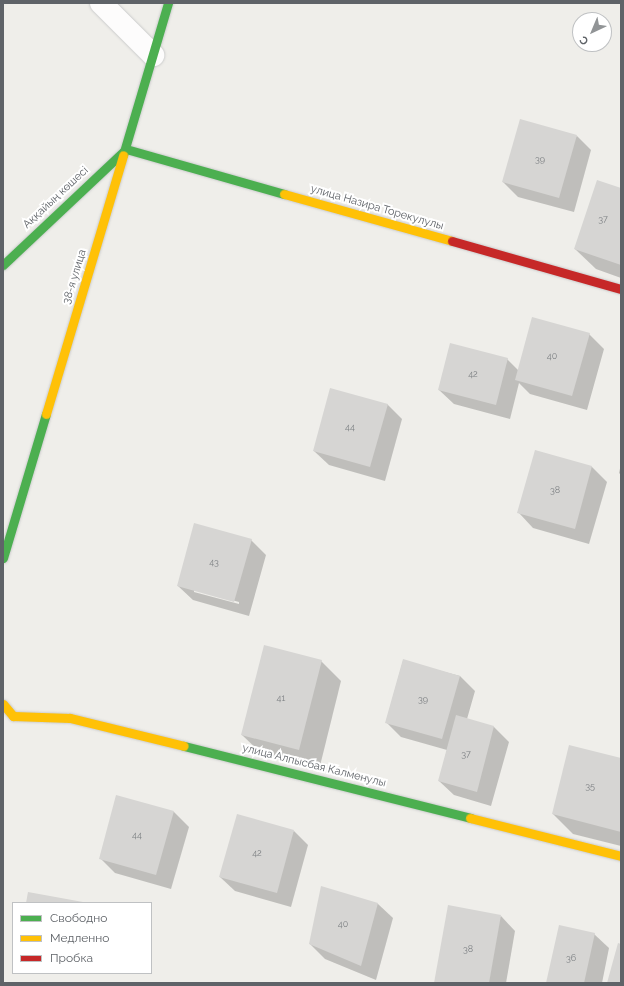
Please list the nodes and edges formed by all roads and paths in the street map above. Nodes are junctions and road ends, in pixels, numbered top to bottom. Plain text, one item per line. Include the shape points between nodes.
1 (101, 3) edge
2 (168, 3) edge
3 (153, 55) junction
4 (126, 149) junction
5 (3, 265) edge
6 (621, 289) edge
7 (3, 558) edge
8 (3, 704) edge
9 (621, 856) edge

1 - 3 street
2 - 3 street, 38-я улица
3 - 4 street, 38-я улица
4 - 5 street, Аққайың көшесі
4 - 6 street, улица Назира Торекулулы
4 - 7 street, 38-я улица
8 - 9 street, улица Алпысбая Калменулы via 13,716 70,718

